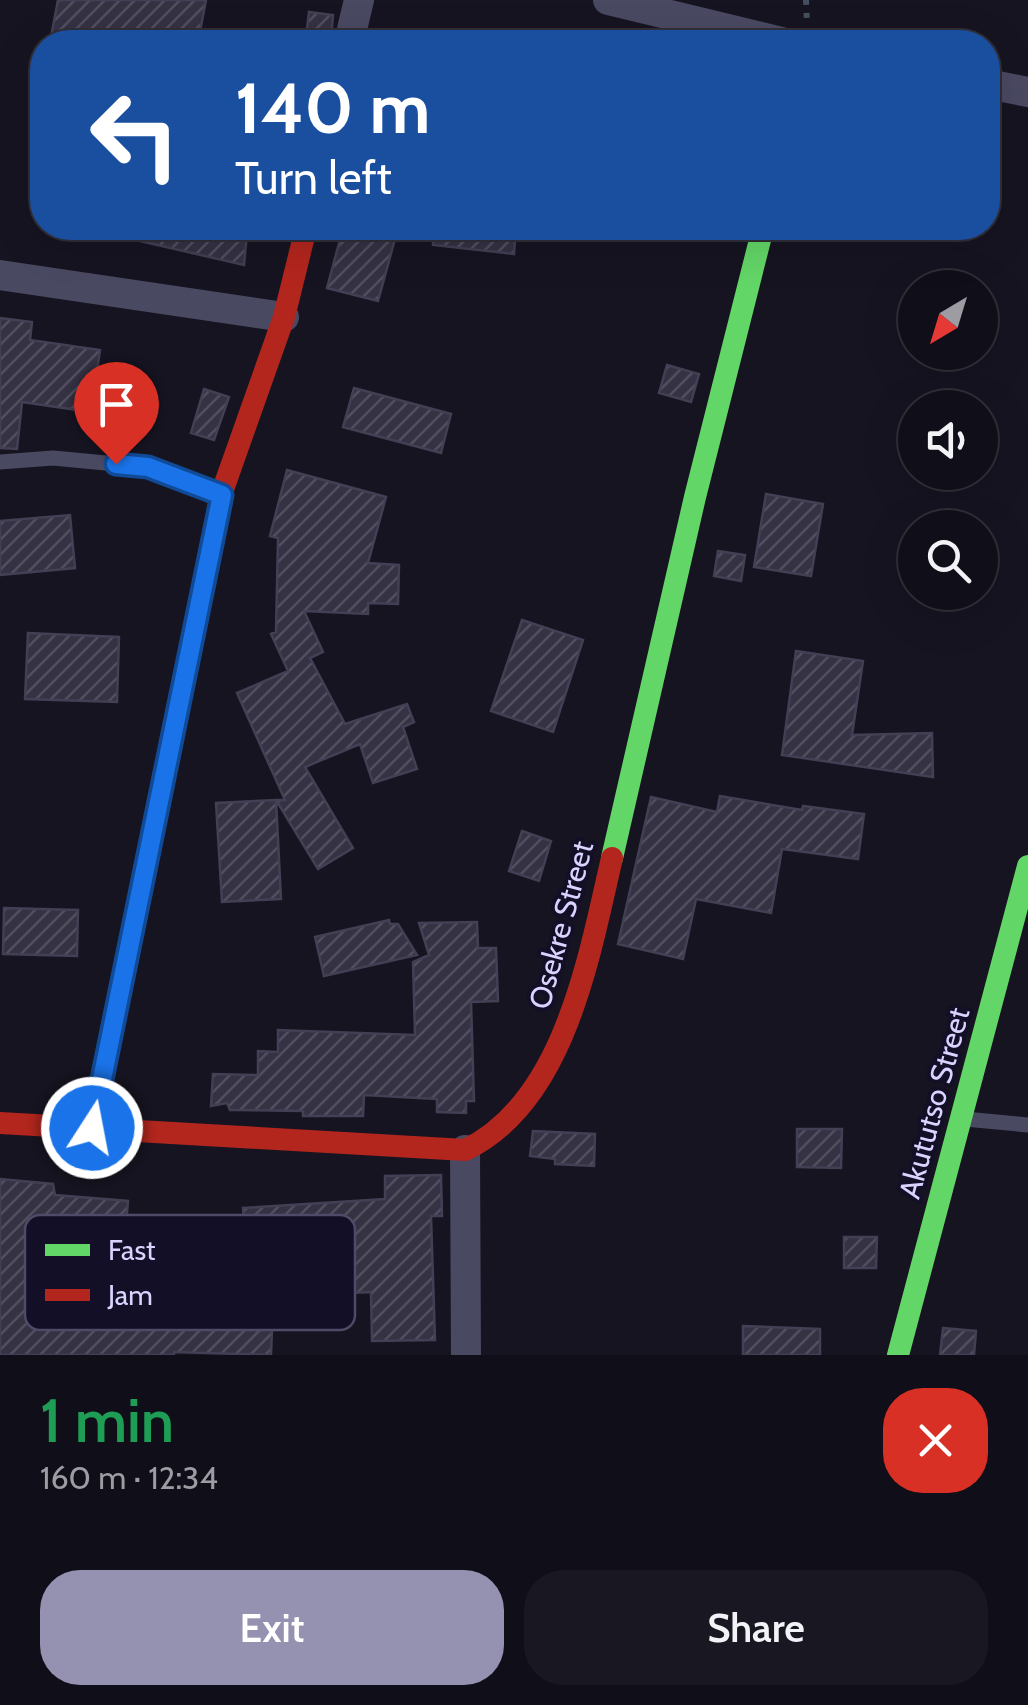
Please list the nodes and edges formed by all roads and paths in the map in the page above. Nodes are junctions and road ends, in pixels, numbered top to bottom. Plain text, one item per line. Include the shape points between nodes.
1 (360, 0) edge
2 (608, 0) edge
3 (353, 30) edge
4 (732, 30) edge
5 (1000, 86) edge
6 (1028, 92) edge
7 (303, 240) edge
8 (760, 240) edge
9 (0, 275) edge
10 (284, 317) junction
11 (0, 462) edge
12 (222, 495) junction
13 (1028, 866) edge
14 (960, 1118) junction
15 (0, 1123) edge
16 (1028, 1125) edge
17 (92, 1128) junction
18 (465, 1150) junction
19 (466, 1355) edge
20 (898, 1355) edge

1 - 3 street
2 - 4 street
5 - 6 street
7 - 10 street
8 - 18 street, Osekre Street via 585,974 552,1058 524,1100 488,1140
9 - 10 street
10 - 12 street
11 - 12 lane via 53,458 148,467
12 - 17 street
13 - 14 street, Akututso Street
14 - 16 lane
14 - 20 street, Akututso Street
15 - 17 street
17 - 18 street
18 - 19 street

